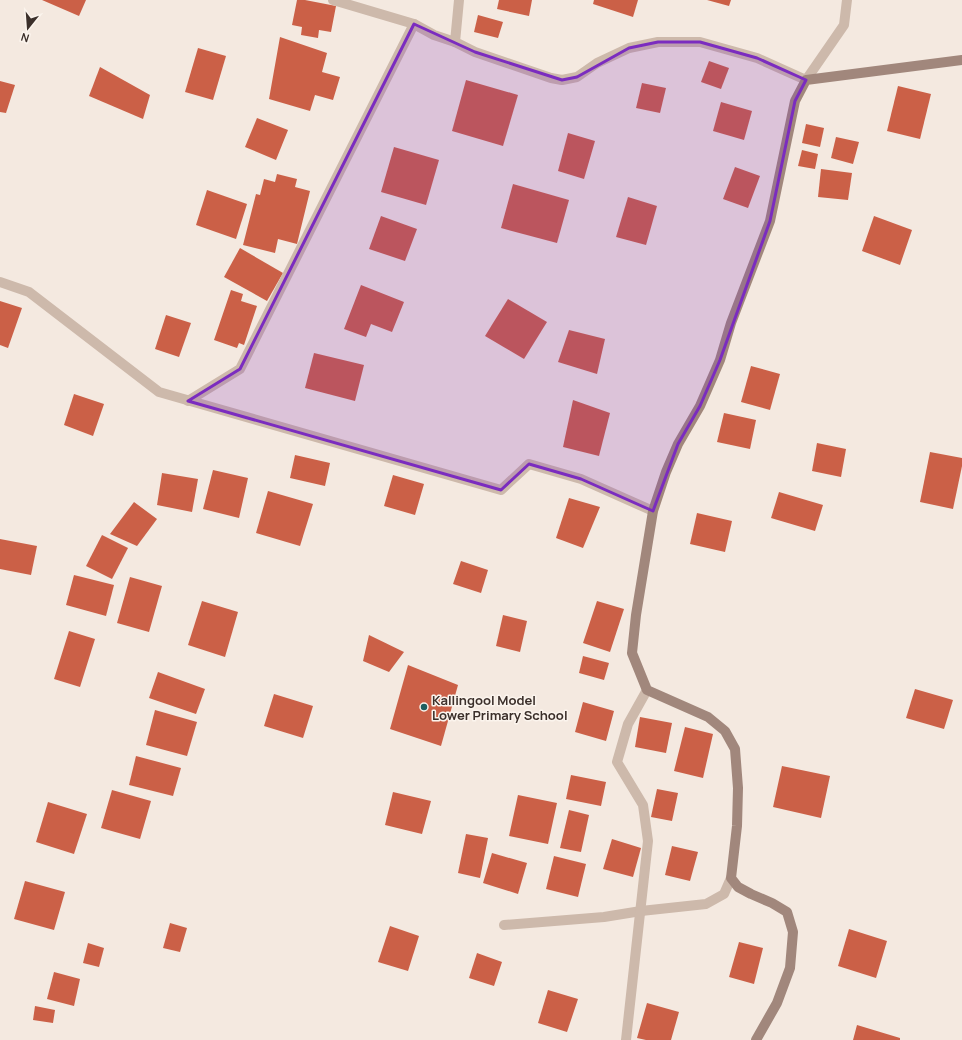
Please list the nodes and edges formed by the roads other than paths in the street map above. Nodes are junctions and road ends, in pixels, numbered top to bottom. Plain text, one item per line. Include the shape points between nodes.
1 (333, 0) edge
2 (459, 0) edge
3 (847, 0) edge
4 (414, 24) junction
5 (455, 42) junction
6 (962, 60) edge
7 (806, 80) junction
8 (0, 282) edge
9 (188, 401) junction
10 (653, 511) junction
11 (647, 690) junction
12 (731, 878) junction
13 (641, 911) junction
14 (504, 925) dead end
15 (626, 1040) edge
16 (756, 1040) edge

1 - 4 street
2 - 5 street
3 - 7 street via 844,25
4 - 5 street via 434,35
4 - 9 street via 240,369
5 - 7 street via 475,52 562,80 577,77 629,48 658,42 700,42 757,58
6 - 7 main road
7 - 10 main road via 795,101 770,222 731,323 720,360 700,406 678,444
8 - 9 street via 30,292 159,392
9 - 10 street via 501,490 529,464 581,478
10 - 11 main road via 632,653
11 - 12 main road via 708,717 725,731 735,749 737,826
11 - 13 street via 628,724 617,762 643,805 648,841
12 - 13 street via 724,894 706,904
12 - 16 main road via 738,887 787,912 793,932 790,968 777,1003
13 - 14 street via 604,917
13 - 15 street

